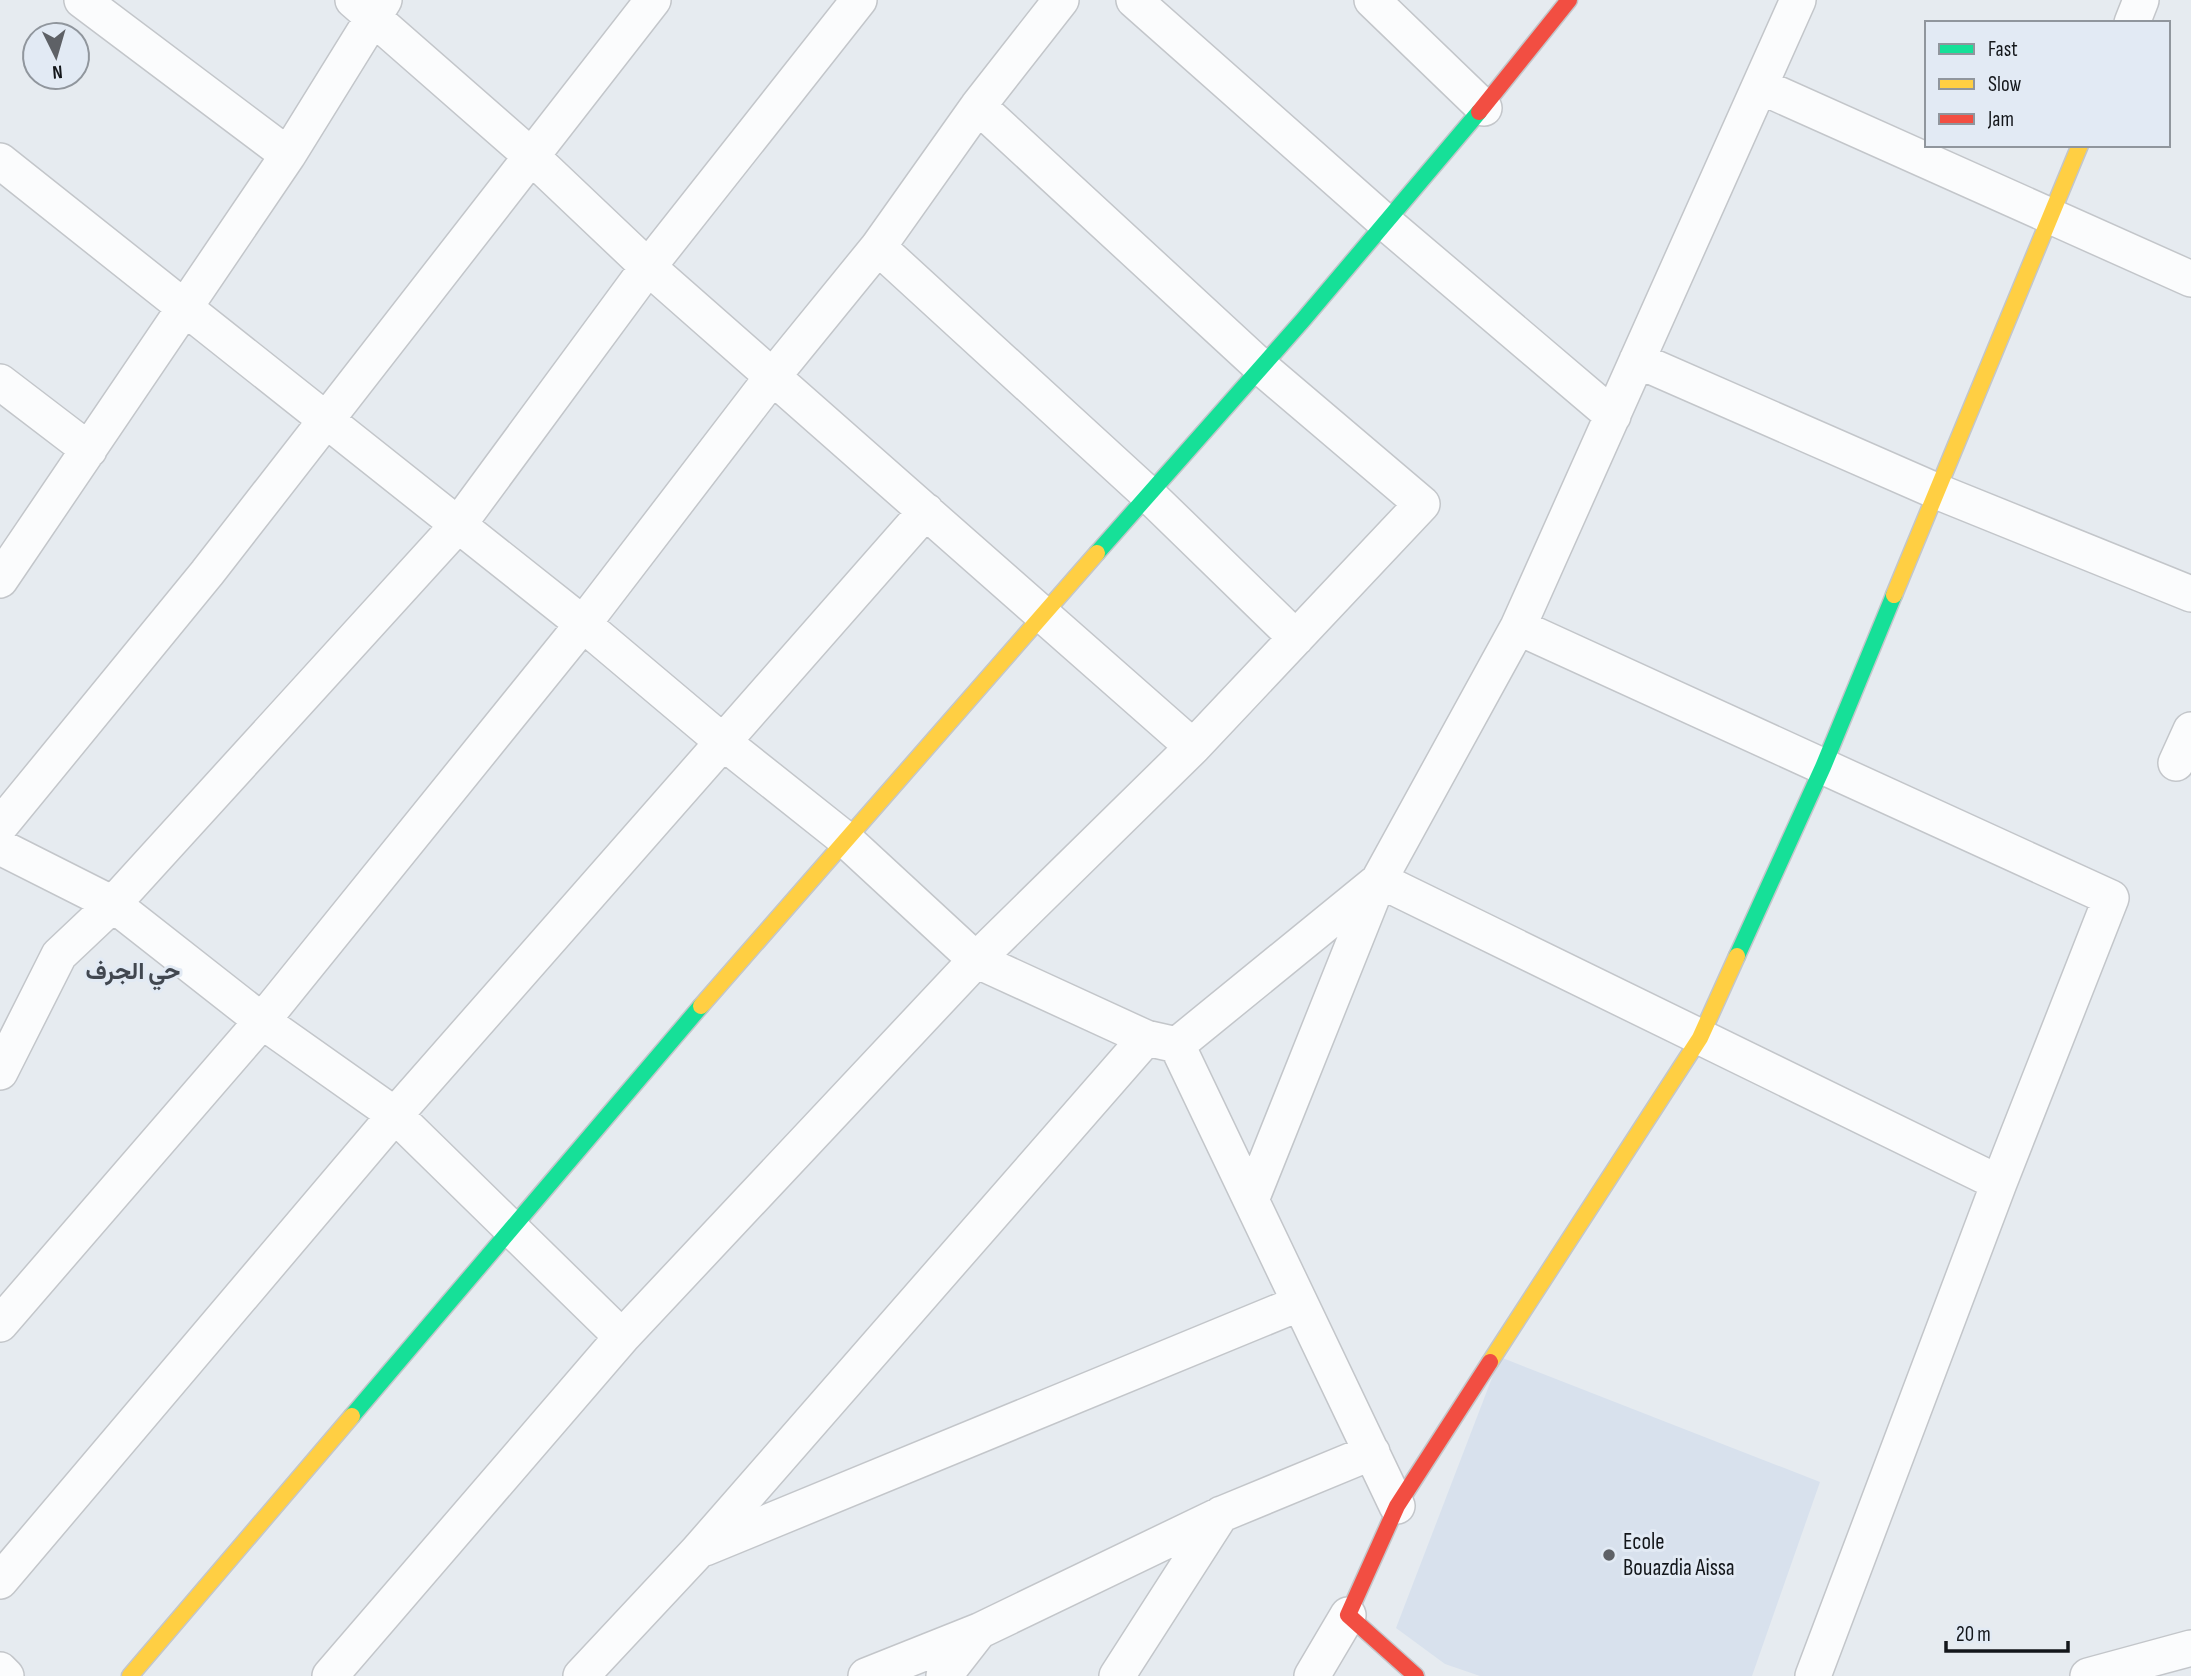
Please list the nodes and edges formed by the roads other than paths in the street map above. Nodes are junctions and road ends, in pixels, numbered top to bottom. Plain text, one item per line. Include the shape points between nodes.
1 (82, 0) edge
2 (653, 0) edge
3 (859, 0) edge
4 (1061, 0) edge
5 (1134, 0) edge
6 (1372, 0) edge
7 (1569, 0) edge
8 (1798, 0) edge
9 (2141, 0) edge
10 (370, 5) edge
11 (2133, 21) edge
12 (1760, 86) junction
13 (978, 106) junction
14 (1484, 108) junction
15 (2079, 147) edge
16 (288, 155) junction
17 (531, 156) junction
18 (0, 161) edge
19 (2051, 215) junction
20 (1386, 223) junction
21 (878, 247) junction
22 (648, 267) junction
23 (2191, 279) edge
24 (182, 308) junction
25 (1637, 360) junction
26 (1262, 368) junction
27 (773, 376) junction
28 (0, 382) edge
29 (1613, 416) junction
30 (325, 422) junction
31 (89, 450) junction
32 (1936, 491) junction
33 (1150, 496) junction
34 (926, 511) junction
35 (458, 525) junction
36 (0, 580) edge
37 (2191, 594) edge
38 (1044, 615) junction
39 (583, 624) junction
40 (1518, 627) junction
41 (1296, 638) junction
42 (2191, 730) edge
43 (723, 742) junction
44 (1193, 747) junction
45 (2176, 763) dead end
46 (1823, 767) junction
47 (0, 826) edge
48 (845, 839) junction
49 (0, 847) edge
50 (1379, 880) junction
51 (113, 904) junction
52 (976, 960) junction
53 (262, 1021) junction
54 (1700, 1038) junction
55 (1161, 1042) junction
56 (0, 1072) edge
57 (395, 1115) junction
58 (1999, 1183) junction
59 (1251, 1200) junction
60 (513, 1230) junction
61 (1300, 1303) junction
62 (0, 1324) edge
63 (622, 1337) junction
64 (1372, 1452) junction
65 (1397, 1506) junction
66 (1222, 1514) junction
67 (697, 1552) junction
68 (0, 1581) edge
69 (1348, 1615) junction
70 (979, 1631) junction
71 (2191, 1648) edge
72 (0, 1670) edge
73 (6, 1676) edge
74 (130, 1676) edge
75 (330, 1676) edge
76 (581, 1676) edge
77 (866, 1676) edge
78 (944, 1676) edge
79 (1117, 1676) edge
80 (1312, 1676) edge
81 (1416, 1676) edge
82 (1813, 1676) edge
83 (2088, 1676) edge

1 - 16 street
2 - 17 street
3 - 22 street
4 - 13 street
5 - 20 street
6 - 14 street
7 - 14 street
8 - 12 street
9 - 11 street
10 - 16 street
10 - 17 street
12 - 19 street
12 - 25 street
13 - 21 street
13 - 26 street
14 - 20 street
15 - 19 street
16 - 24 street
17 - 22 street
17 - 30 street
18 - 24 street
19 - 23 street
19 - 32 street
20 - 26 street
20 - 29 street
21 - 27 street
21 - 33 street
22 - 27 street
22 - 35 street
24 - 30 street
24 - 31 street
25 - 29 street
25 - 32 street
26 - 33 street
26 - 41 street via 1423,504
27 - 34 street
27 - 39 street
28 - 31 street
29 - 40 street
30 - 35 street
30 - 47 street
31 - 36 street
32 - 37 street
32 - 46 street
33 - 38 street
33 - 41 street
34 - 38 street
34 - 43 street
35 - 39 street
35 - 51 street
38 - 44 street
38 - 48 street
39 - 43 street
39 - 53 street
40 - 46 street
40 - 50 street
41 - 44 street
42 - 45 street
43 - 48 street
43 - 57 street
44 - 52 street
46 - 54 street
46 - 58 street via 2110,898
48 - 52 street
48 - 60 street
49 - 51 street
50 - 54 street
50 - 55 street
50 - 59 street
51 - 53 street
51 - 56 street via 59,955
52 - 55 street
52 - 63 street
53 - 57 street
53 - 62 street
54 - 58 street
54 - 65 street
55 - 59 street
55 - 67 street
57 - 60 street
57 - 68 street
58 - 82 street
59 - 61 street
60 - 63 street
60 - 74 street
61 - 64 street
61 - 67 street
63 - 75 street
64 - 65 street
64 - 66 street
65 - 69 street
66 - 70 street
66 - 79 street
67 - 76 street
69 - 80 street
69 - 81 street
70 - 77 street
70 - 78 street
71 - 83 street
72 - 73 street

